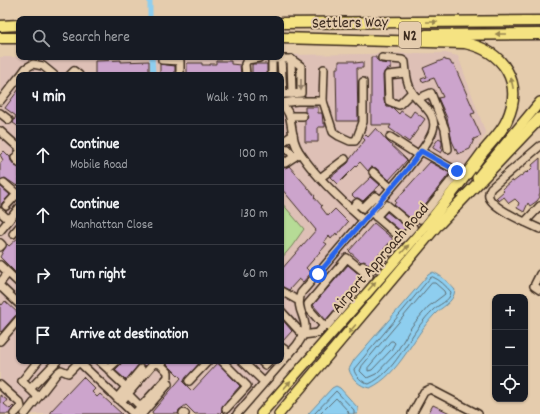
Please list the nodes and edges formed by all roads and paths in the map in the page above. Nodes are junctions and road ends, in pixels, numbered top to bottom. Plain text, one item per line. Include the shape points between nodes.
1 (540, 21) edge
2 (284, 23) edge
3 (0, 26) edge
4 (16, 26) edge
5 (540, 34) edge
6 (0, 38) edge
7 (16, 38) edge
8 (284, 38) edge
9 (284, 38) edge
10 (382, 58) dead end
11 (284, 59) edge
12 (162, 60) dead end
13 (247, 60) edge
14 (272, 60) edge
15 (281, 60) edge
16 (324, 69) dead end
17 (23, 72) edge
18 (50, 72) edge
19 (180, 72) edge
20 (246, 72) edge
21 (272, 72) edge
22 (281, 72) edge
23 (406, 73) junction
24 (16, 81) edge
25 (363, 82) dead end
26 (412, 92) junction
27 (284, 94) edge
28 (419, 98) junction
29 (323, 101) junction
30 (540, 102) edge
31 (0, 103) edge
32 (284, 103) edge
33 (284, 106) edge
34 (0, 113) edge
35 (290, 116) junction
36 (303, 116) dead end
37 (540, 118) edge
38 (9, 120) dead end
39 (522, 123) junction
40 (433, 130) junction
41 (3, 133) edge
42 (293, 135) junction
43 (390, 137) dead end
44 (447, 140) junction
45 (284, 141) edge
46 (0, 142) edge
47 (16, 145) edge
48 (540, 146) edge
49 (288, 149) dead end
50 (448, 149) dead end
51 (300, 152) junction
52 (419, 153) junction
53 (294, 157) junction
54 (345, 159) dead end
55 (284, 162) edge
56 (373, 172) dead end
57 (320, 178) junction
58 (4, 183) dead end
59 (391, 188) junction
60 (16, 193) edge
61 (16, 197) edge
62 (381, 200) junction
63 (6, 206) dead end
64 (540, 206) edge
65 (351, 209) junction
66 (0, 213) edge
67 (16, 213) edge
68 (373, 214) junction
69 (9, 220) junction
70 (363, 220) junction
71 (423, 222) junction
72 (525, 222) junction
73 (439, 224) junction
74 (540, 229) edge
75 (16, 230) edge
76 (0, 231) edge
77 (13, 234) dead end
78 (0, 243) edge
79 (394, 245) dead end
80 (0, 247) edge
81 (341, 247) junction
82 (326, 264) junction
83 (0, 265) edge
84 (335, 271) junction
85 (8, 273) junction
86 (540, 274) edge
87 (16, 280) edge
88 (0, 283) edge
89 (309, 284) junction
90 (540, 290) edge
91 (2, 291) edge
92 (318, 292) junction
93 (284, 293) edge
94 (299, 301) junction
95 (16, 302) edge
96 (284, 314) edge
97 (16, 322) edge
98 (324, 326) junction
99 (303, 335) junction
100 (0, 341) edge
101 (284, 350) edge
102 (290, 353) junction
103 (284, 360) edge
104 (35, 364) edge
105 (54, 364) edge
106 (76, 364) edge
107 (82, 364) edge
108 (102, 364) edge
109 (114, 364) edge
110 (153, 364) edge
111 (160, 364) edge
112 (205, 364) edge
113 (225, 364) edge
114 (242, 364) edge
115 (245, 364) edge
116 (280, 364) edge
117 (141, 369) dead end
118 (112, 374) dead end
119 (235, 374) junction
120 (190, 381) dead end
121 (170, 382) dead end
122 (264, 382) junction
123 (0, 385) edge
124 (30, 389) junction
125 (127, 390) junction
126 (38, 397) junction
127 (119, 400) junction
128 (226, 409) dead end
129 (144, 411) edge
130 (14, 414) edge
131 (25, 414) edge
132 (134, 414) edge
133 (237, 414) edge
134 (261, 414) edge
135 (279, 414) edge
136 (412, 414) edge
137 (478, 414) edge

2 -> 1 highway, Settlers Way / N2
3 - 4 highway
5 -> 8 highway, Settlers Way / N2
6 - 7 highway
71 -> 9 highway via 507,121 513,87 504,65 486,50 465,43
10 - 23 street via 404,60
11 -> 27 street via 296,61 301,68 301,93
12 - 19 street via 180,61
13 - 20 street
14 - 21 street
15 - 22 street
16 - 29 street
17 - 18 street via 33,64 43,66
23 - 26 street
23 - 26 street via 387,76 389,101 399,105
24 - 31 street
25 - 29 street via 363,122 356,140 350,141 333,132
26 - 28 street
28 - 40 street via 429,111
28 - 44 street via 431,93
29 - 32 street
30 - 39 main road, Airport Approach Road
31 - 34 street
33 - 35 street
34 - 38 street
35 - 36 street
35 - 42 street
37 - 73 highway
39 - 71 main road, Airport Approach Road
39 - 73 main road, Airport Approach Road
40 - 44 street
40 - 52 street
41 - 46 street
41 - 47 street
42 - 45 street
42 - 51 street
43 - 52 street
44 - 50 street
48 - 72 street via 488,193 490,199 499,207
49 - 53 street
51 - 53 street
51 - 57 street
52 - 59 street
52 - 71 street via 458,173
53 - 55 street
54 - 57 street
56 - 59 street
57 - 65 street
58 - 60 street
59 - 62 street
61 - 63 street
62 - 65 street via 375,196 364,208 357,203
62 - 68 street
64 - 72 street
65 - 70 street
66 - 69 street
67 - 69 street
68 - 68 street via 402,239 413,227 387,205
68 - 70 street
69 - 76 street
70 - 81 street
134 -> 71 main road, Airport Approach Road
72 - 74 street
73 -> 135 main road, Airport Approach Road
75 - 77 street
78 - 80 street
79 - 81 street via 370,271
81 - 82 street
82 - 84 street
82 - 89 street
83 - 85 street
84 - 92 street
84 - 98 street via 348,258 369,276 327,326
85 - 87 street
85 - 88 street
86 - 90 street via 534,286
89 - 92 street
89 - 94 street via 301,293
91 - 95 street
92 - 98 street via 308,306
93 - 94 street
94 - 99 street via 304,319
96 - 99 street
97 - 100 street
98 - 99 street via 318,333
99 - 102 street
101 - 102 street
102 - 103 street
104 - 124 street via 22,380
105 - 124 street
106 - 126 street via 68,374 61,370
107 - 127 street
108 - 109 street via 108,369
110 - 125 street
111 - 129 street via 169,375
112 - 120 street
113 - 119 street
114 - 119 street
115 - 122 street
116 - 122 street
117 - 125 street
118 - 125 street
119 - 128 street via 247,387
121 - 129 street
122 - 133 street
123 - 130 street via 20,403 21,407
124 - 126 street
125 - 127 street
125 - 129 street
126 - 131 street
127 - 132 street
129 - 132 street
136 - 137 street via 424,392 430,389

